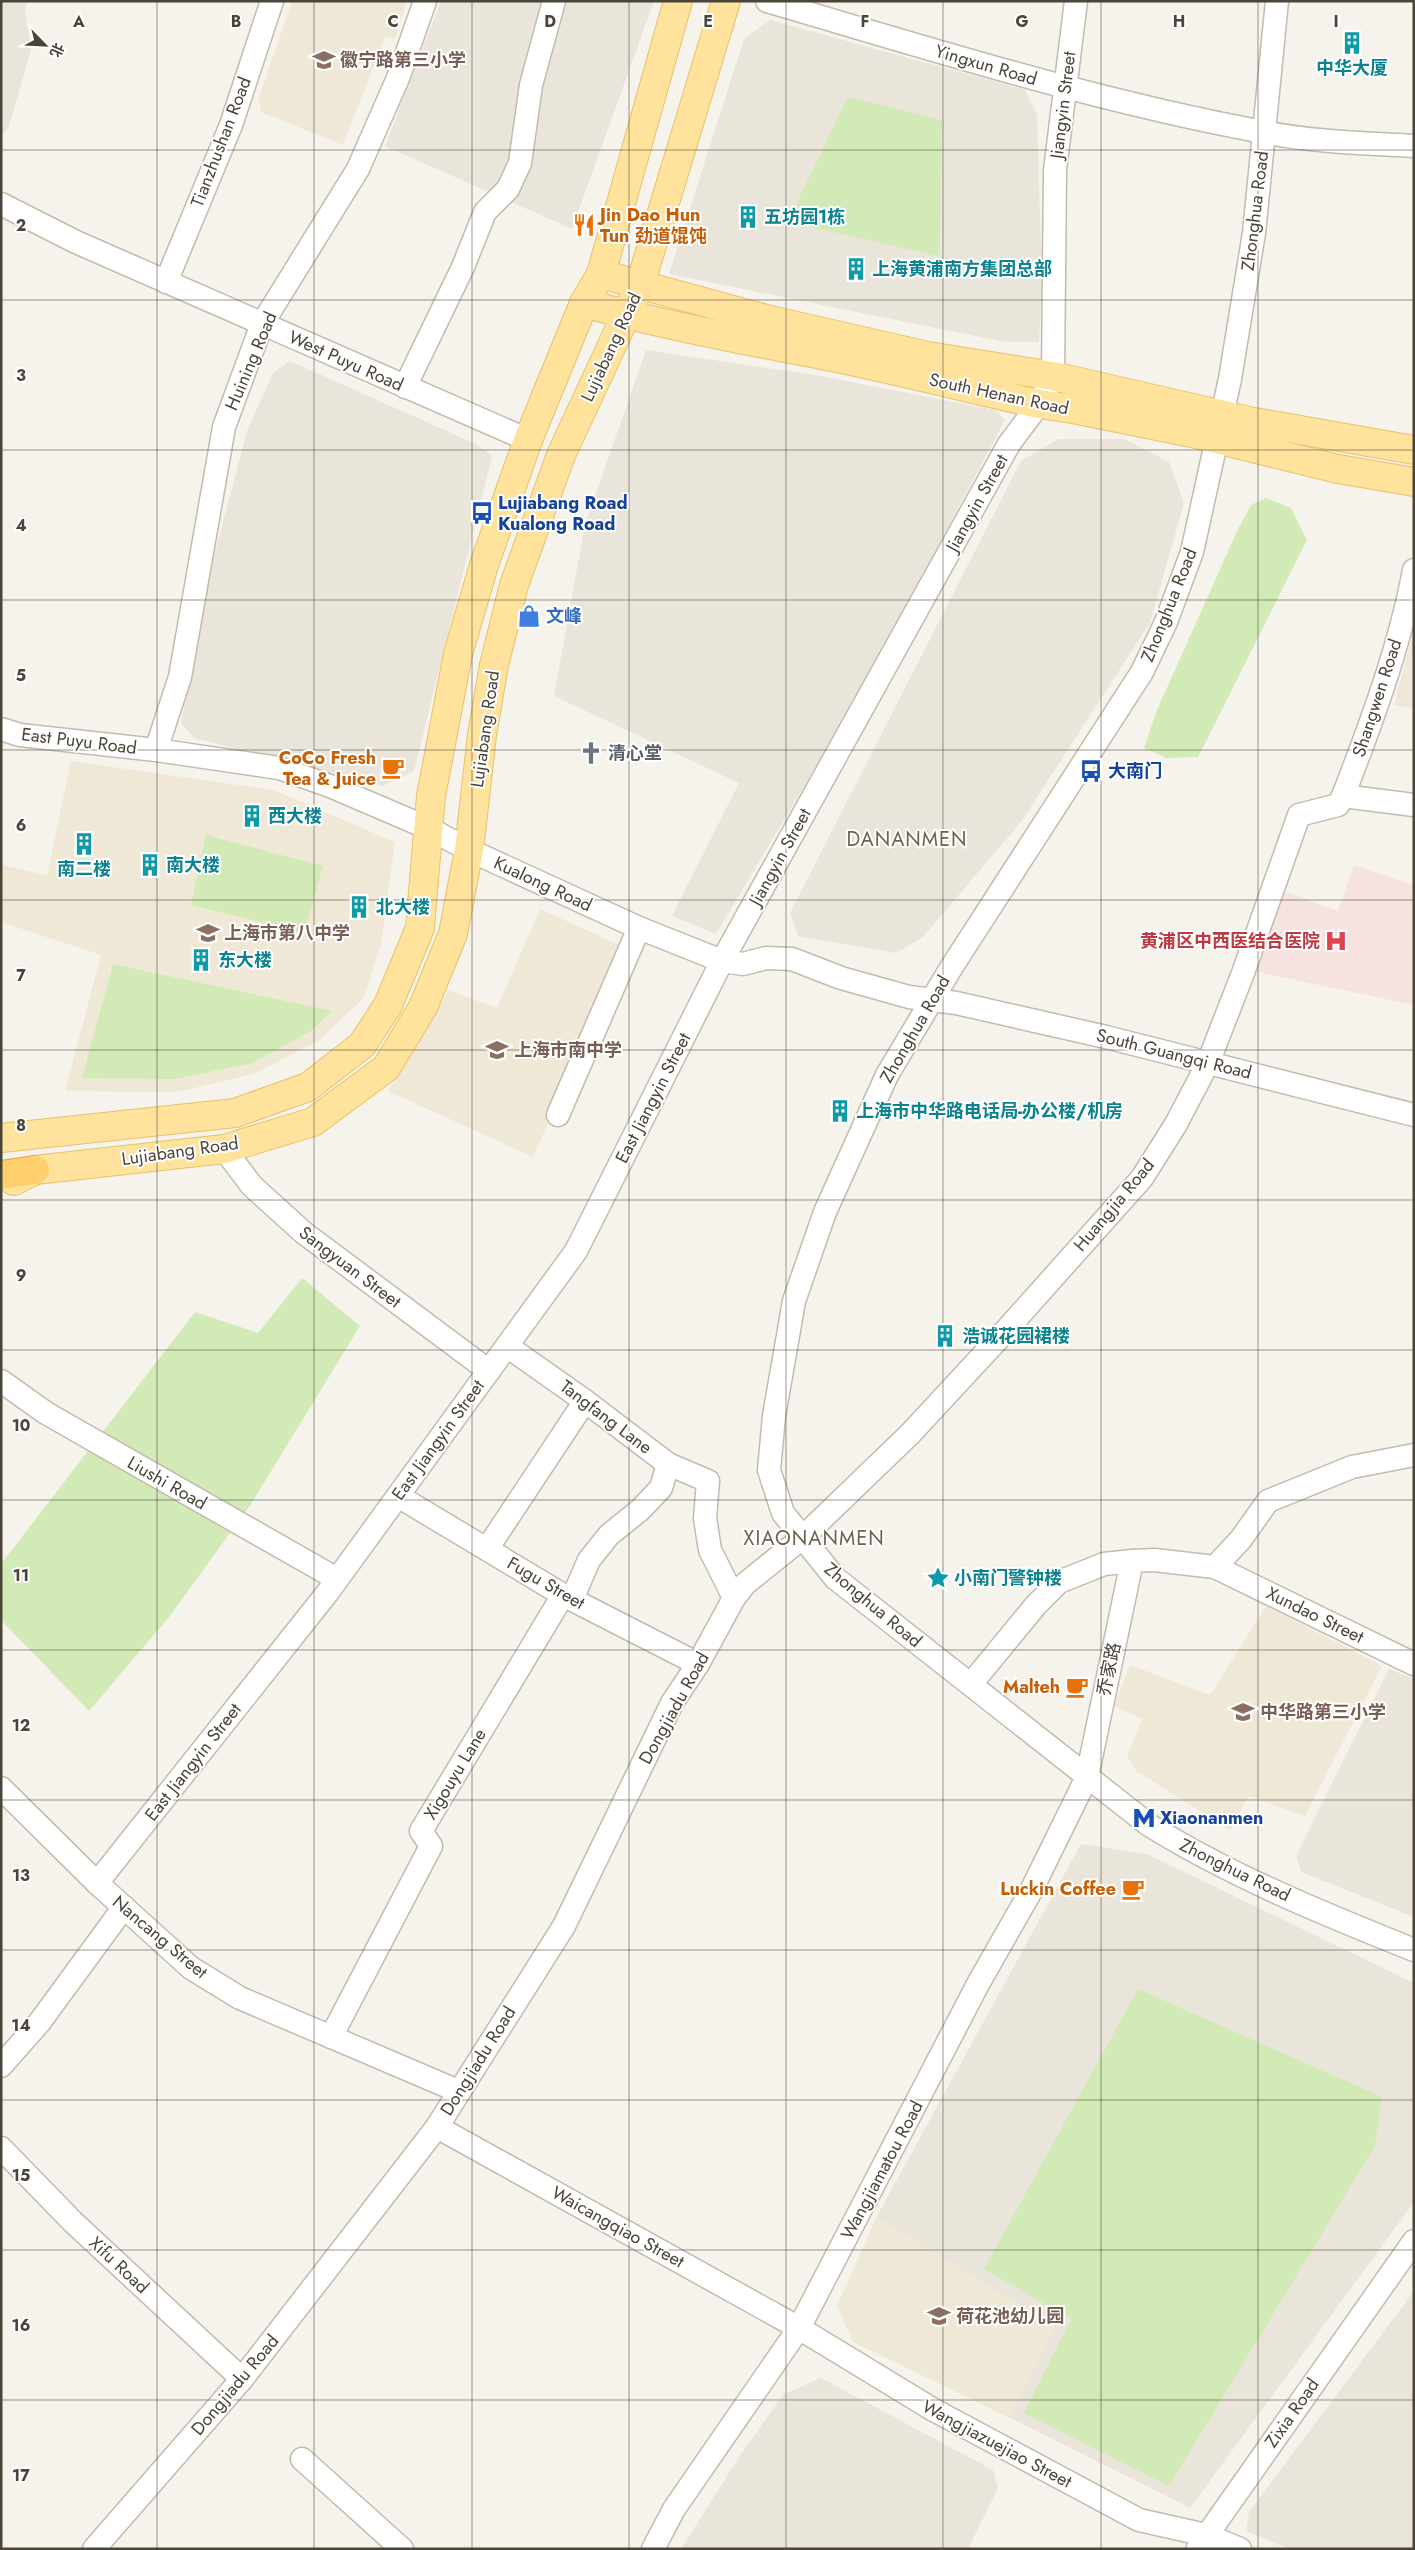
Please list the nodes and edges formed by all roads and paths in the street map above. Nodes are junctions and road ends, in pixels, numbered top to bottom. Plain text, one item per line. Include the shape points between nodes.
1 (272, 1) edge
2 (425, 1) edge
3 (554, 1) edge
4 (678, 1) edge
5 (726, 1) edge
6 (767, 1) edge
7 (1076, 1) edge
8 (1277, 1) edge
9 (1064, 88) junction
10 (1265, 133) junction
11 (1414, 146) edge
12 (1, 204) edge
13 (601, 274) junction
14 (166, 282) junction
15 (640, 285) junction
16 (584, 303) junction
17 (626, 315) junction
18 (262, 324) junction
19 (1053, 376) junction
20 (405, 387) junction
21 (1039, 404) junction
22 (1220, 427) junction
23 (528, 440) junction
24 (1414, 450) edge
25 (1414, 482) edge
26 (1414, 570) edge
27 (1, 730) edge
28 (156, 750) junction
29 (1343, 796) junction
30 (1414, 805) edge
31 (428, 828) junction
32 (469, 850) junction
33 (638, 928) junction
34 (722, 961) junction
35 (932, 999) junction
36 (1208, 1063) junction
37 (558, 1115) dead end
38 (1414, 1115) edge
39 (1, 1138) edge
40 (224, 1149) junction
41 (35, 1170) junction
42 (1, 1175) edge
43 (1, 1187) edge
44 (507, 1346) junction
45 (489, 1371) junction
46 (1, 1381) edge
47 (586, 1401) junction
48 (1414, 1455) edge
49 (668, 1464) junction
50 (398, 1496) junction
51 (802, 1538) junction
52 (487, 1549) junction
53 (1132, 1561) junction
54 (1215, 1566) junction
55 (337, 1579) junction
56 (568, 1597) junction
57 (734, 1598) junction
58 (698, 1664) junction
59 (1414, 1664) edge
60 (971, 1684) junction
61 (1087, 1778) junction
62 (1, 1788) edge
63 (97, 1883) junction
64 (124, 1908) junction
65 (1414, 1950) edge
66 (330, 2037) junction
67 (1, 2066) edge
68 (458, 2091) junction
69 (437, 2127) junction
70 (1, 2148) edge
71 (1414, 2241) edge
72 (799, 2328) junction
73 (242, 2378) junction
74 (302, 2459) dead end
75 (1202, 2542) edge
76 (94, 2549) edge
77 (402, 2549) edge
78 (653, 2549) edge
79 (1240, 2549) edge

1 - 14 street, Tianzhushan Road via 231,125
2 - 18 street, Huining Road via 398,78 358,169
3 - 20 street via 531,86 520,163 508,189 485,212 463,267
4 - 13 main road, Lujiabang Road
5 - 15 main road, Lujiabang Road
6 - 9 street, Yingxun Road
7 - 9 street, Jiangyin Street
8 - 10 street, Zhonghua Road
9 - 10 street, Yingxun Road
9 - 19 street, Jiangyin Street via 1053,213
10 - 11 street, Yingxun Road
10 - 22 street, Zhonghua Road via 1254,233
12 - 14 street, West Puyu Road
13 - 15 main road, South Henan Road
13 - 16 main road, Lujiabang Road
14 - 18 street, West Puyu Road
15 - 17 main road, Lujiabang Road
15 - 19 main road, South Henan Road via 766,319 928,356
16 - 17 main road, South Henan Road
16 - 23 main road, Lujiabang Road
17 - 21 main road, South Henan Road
17 - 32 main road, Lujiabang Road via 561,455 514,585 494,665
18 - 20 street, West Puyu Road
18 - 28 street, Huining Road via 224,427 180,677
19 - 21 street, Jiangyin Street
19 - 22 main road, South Henan Road
20 - 23 street, West Puyu Road
21 - 22 main road, South Henan Road
21 - 34 street, Jiangyin Street via 1009,444
22 - 24 main road, South Henan Road
22 - 25 main road, South Henan Road via 1338,469
22 - 35 street, Zhonghua Road via 1192,552 1166,622 1142,672
23 - 31 main road, Lujiabang Road via 484,565 458,654
26 - 29 street, Shangwen Road via 1368,731
27 - 28 street, East Puyu Road via 20,735
28 - 31 street, Kualong Road via 279,768
29 - 30 street
29 - 36 street, Huangjia Road via 1338,805 1299,815 1244,973
31 - 32 street, Kualong Road
31 - 39 main road, Lujiabang Road via 420,928 388,1005 362,1045 308,1087 235,1112
32 - 33 street, Kualong Road
32 - 40 main road, Lujiabang Road via 453,934 423,1007 386,1068 313,1122
33 - 34 street, Kualong Road
33 - 37 street
34 - 35 street, Kualong Road via 743,964 766,958 792,959 841,978 909,997
34 - 44 street, East Jiangyin Street via 576,1252
35 - 36 street, South Guangqi Road
35 - 51 street, Zhonghua Road via 887,1075 825,1212 794,1301 774,1416 770,1470 783,1513
36 - 38 street, South Guangqi Road
36 - 51 street, Huangjia Road via 1176,1124 1142,1178 910,1434
40 - 41 main road, Lujiabang Road
40 - 45 street, Sangyuan Street via 252,1186 304,1234
41 - 42 highway
41 - 43 main road, Lujiabang Road
44 - 45 street, East Jiangyin Street
44 - 47 street, Tangfang Lane
45 - 50 street, East Jiangyin Street
46 - 55 street, Liushi Road via 46,1413
47 - 49 street, Tangfang Lane
47 - 52 street
48 - 54 street via 1352,1467 1268,1501 1241,1539
49 - 56 street, Xigouyu Lane via 661,1488 609,1535 589,1560
49 - 57 street, Tangfang Lane via 708,1481 705,1518 710,1550
50 - 52 street, Fugu Street
50 - 55 street, East Jiangyin Street
51 - 57 street, Dongjiadu Road via 745,1584
51 - 60 street, Zhonghua Road via 835,1578
52 - 56 street, Fugu Street
53 - 54 street
53 - 60 street via 1104,1564 1059,1582
53 - 61 street, 乔家路
54 - 59 street, Xundao Street
55 - 63 street, East Jiangyin Street
56 - 58 street, Fugu Street
56 - 66 street, Xigouyu Lane via 420,1831 430,1846
57 - 58 street, Dongjiadu Road
58 - 68 street, Dongjiadu Road via 672,1703 564,1926
60 - 61 street, Zhonghua Road
61 - 65 street, Zhonghua Road via 1189,1850 1365,1931
61 - 72 street, Wangjiamatou Road via 1031,1891 978,1984
62 - 63 street, Nancang Street
63 - 64 street, Nancang Street
64 - 66 street, Nancang Street via 191,1968 240,1998
64 - 67 street via 38,2023
66 - 68 street, Nancang Street
68 - 69 street, Dongjiadu Road
69 - 72 street, Waicangqiao Street
69 - 73 street, Dongjiadu Road
70 - 73 street, Xifu Road via 73,2222
71 - 75 street, Zixia Road
72 - 75 street, Wangjiazuejiao Street via 932,2409 1139,2520
72 - 78 street, Wangjiamatou Road via 674,2510
73 - 76 street, Dongjiadu Road
74 - 77 street
75 - 79 street, Wangjiazuejiao Street

